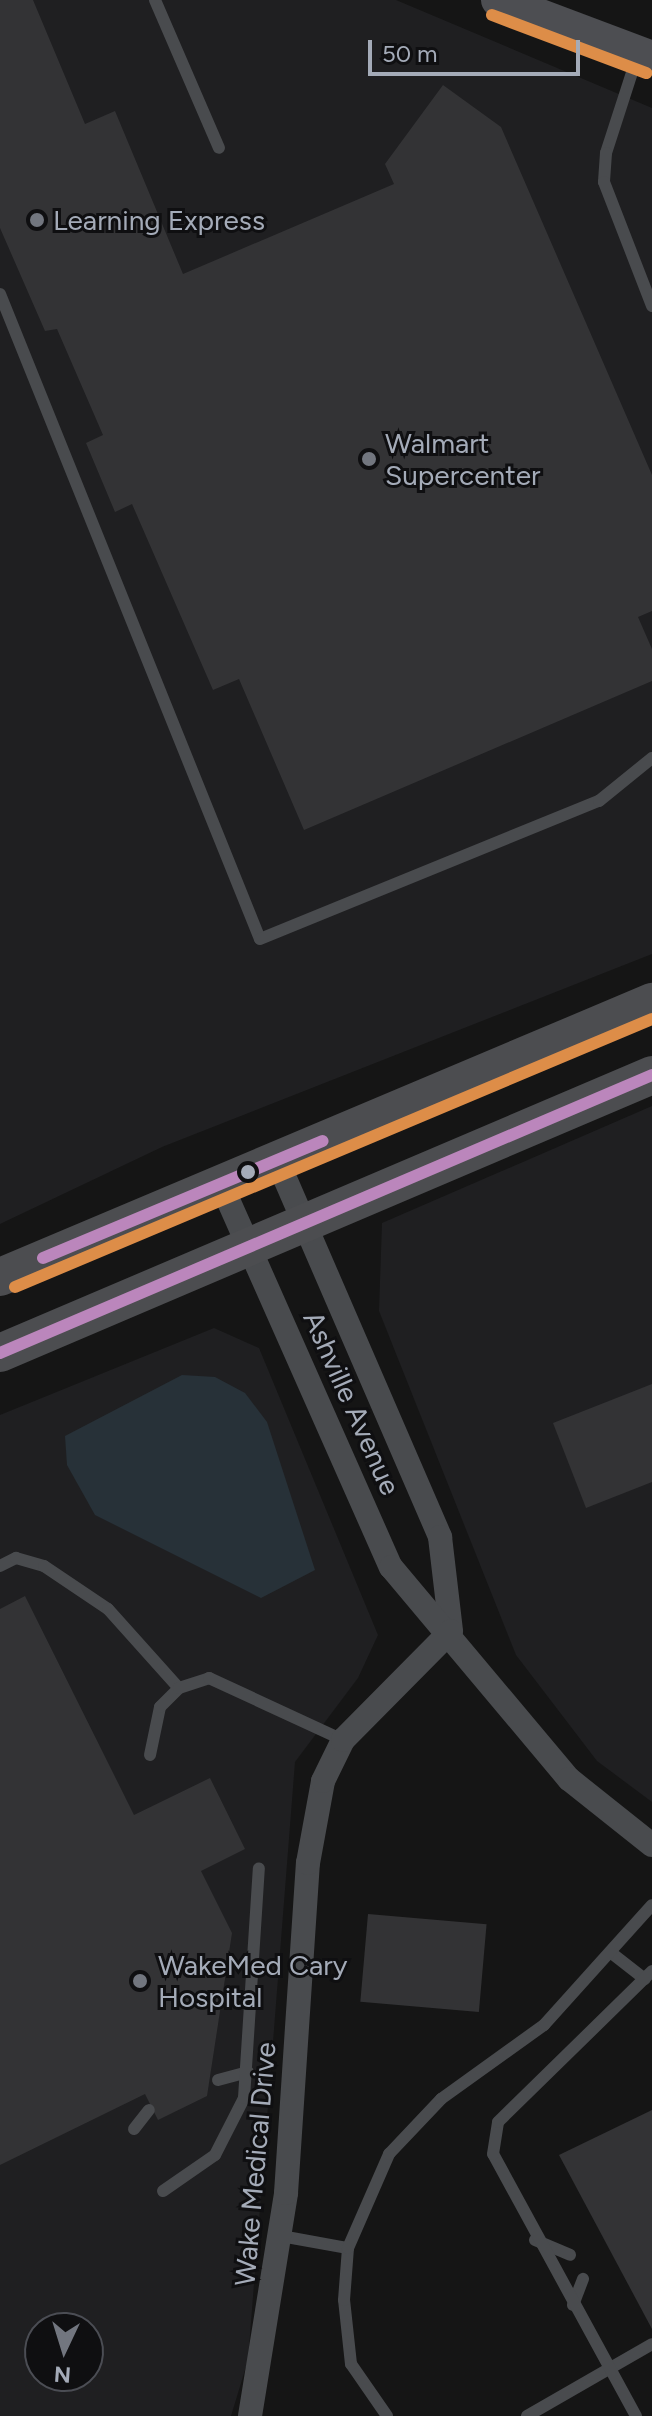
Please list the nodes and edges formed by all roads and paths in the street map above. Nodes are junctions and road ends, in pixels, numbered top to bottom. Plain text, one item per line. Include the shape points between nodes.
1 (155, 0) edge
2 (498, 0) edge
3 (645, 56) edge
4 (219, 148) dead end
5 (0, 294) edge
6 (652, 306) edge
7 (652, 758) edge
8 (652, 1002) edge
9 (652, 1075) edge
10 (277, 1160) junction
11 (221, 1184) junction
12 (302, 1224) junction
13 (251, 1248) junction
14 (5, 1270) edge
15 (0, 1353) edge
16 (0, 1566) edge
17 (451, 1631) junction
18 (179, 1688) junction
19 (343, 1740) junction
20 (150, 1755) dead end
21 (652, 1845) edge
22 (259, 1868) dead end
23 (652, 1905) edge
24 (614, 1955) junction
25 (649, 1975) edge
26 (248, 2072) junction
27 (218, 2080) dead end
28 (149, 2110) dead end
29 (134, 2129) dead end
30 (163, 2191) dead end
31 (281, 2236) junction
32 (535, 2240) junction
33 (348, 2248) junction
34 (570, 2255) dead end
35 (583, 2279) dead end
36 (573, 2305) junction
37 (652, 2344) edge
38 (608, 2367) junction
39 (250, 2416) edge
40 (387, 2416) edge
41 (527, 2416) edge
42 (636, 2416) edge

1 - 4 lane
2 - 3 street
3 - 6 lane via 606,153 604,182
5 - 7 lane via 260,939 599,801
8 - 10 main road
9 - 12 main road
10 - 11 main road
10 - 12 street, Ashville Avenue
11 - 13 street, Ashville Avenue
11 - 14 main road
12 - 13 main road
12 - 17 street, Ashville Avenue via 440,1537
13 - 15 main road
13 - 17 street, Ashville Avenue via 391,1567
16 - 18 lane via 16,1558 44,1566 108,1609
17 - 19 street, Wake Medical Drive
17 - 21 street, Ashville Avenue via 500,1702 569,1779
18 - 19 lane via 209,1678
18 - 20 lane via 160,1707
19 - 31 street, Wake Medical Drive via 323,1781 308,1863
22 - 26 lane
23 - 24 lane
24 - 25 lane
24 - 33 lane via 544,2025 415,2122 389,2154
25 - 32 lane via 498,2122 493,2154
26 - 27 lane
26 - 30 lane via 236,2123 215,2155
28 - 29 lane
31 - 33 lane
31 - 39 street, Wake Medical Drive
32 - 34 lane
32 - 36 lane
33 - 40 lane via 344,2300 351,2364
35 - 36 lane
36 - 38 lane
37 - 38 lane
38 - 41 lane
38 - 42 lane

